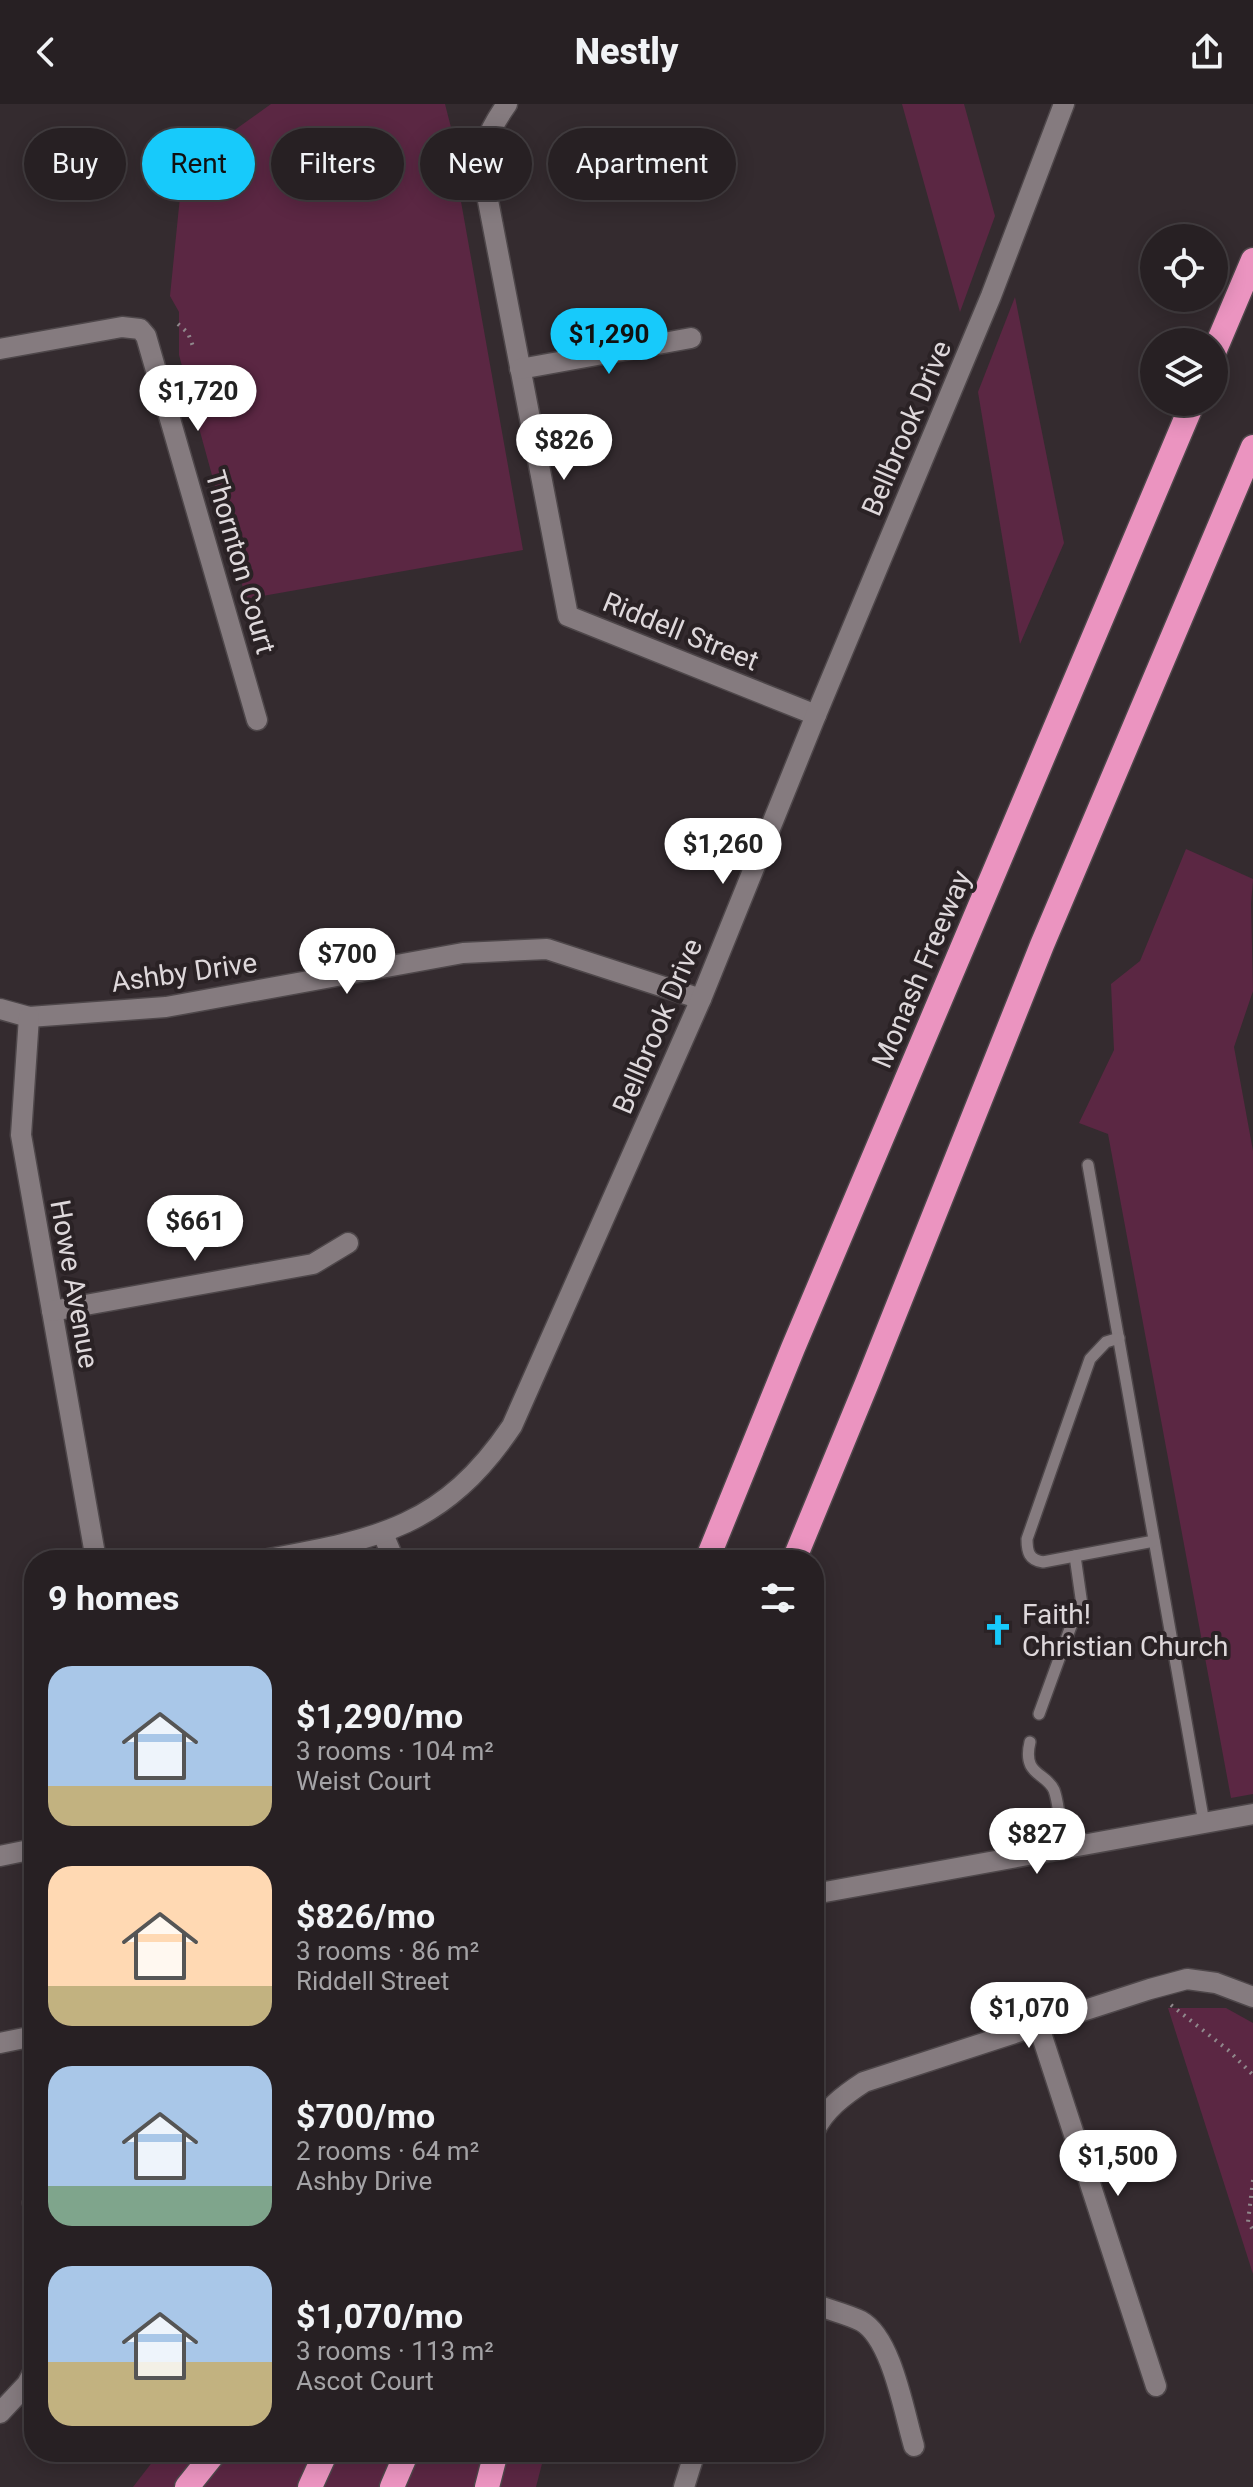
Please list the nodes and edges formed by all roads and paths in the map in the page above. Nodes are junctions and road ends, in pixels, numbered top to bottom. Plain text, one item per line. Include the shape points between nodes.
1 (507, 104) edge
2 (1064, 104) edge
3 (1253, 260) edge
4 (178, 324) dead end
5 (1224, 328) edge
6 (691, 338) dead end
7 (0, 349) edge
8 (194, 349) dead end
9 (520, 369) junction
10 (1187, 416) edge
11 (1253, 447) edge
12 (816, 715) junction
13 (257, 720) dead end
14 (701, 999) junction
15 (0, 1009) edge
16 (29, 1017) junction
17 (1088, 1165) dead end
18 (348, 1243) dead end
19 (52, 1311) junction
20 (1119, 1338) junction
21 (383, 1534) junction
22 (1154, 1541) junction
23 (94, 1550) edge
24 (317, 1550) edge
25 (390, 1550) edge
26 (711, 1550) edge
27 (798, 1550) edge
28 (1075, 1556) junction
29 (1039, 1714) dead end
30 (1030, 1742) dead end
31 (1253, 1814) edge
32 (1204, 1823) junction
33 (1063, 1849) junction
34 (24, 1851) edge
35 (0, 1856) edge
36 (824, 1892) edge
37 (1150, 1989) junction
38 (1253, 1997) edge
39 (1038, 2024) junction
40 (24, 2038) edge
41 (0, 2043) edge
42 (1253, 2075) edge
43 (824, 2115) edge
44 (1253, 2180) edge
45 (1253, 2230) edge
46 (824, 2308) edge
47 (1156, 2386) dead end
48 (24, 2387) edge
49 (0, 2413) edge
50 (914, 2446) dead end
51 (207, 2462) edge
52 (321, 2462) edge
53 (403, 2462) edge
54 (493, 2462) edge
55 (692, 2462) edge
56 (187, 2487) edge
57 (310, 2487) edge
58 (392, 2487) edge
59 (487, 2487) edge
60 (684, 2487) edge

1 - 9 street, Riddell Street via 483,151 484,173
2 - 12 street, Bellbrook Drive via 991,296
3 - 5 highway
4 - 8 path
6 - 9 street
7 - 13 street, Thornton Court via 122,327 140,329 146,336
9 - 12 street, Riddell Street via 568,616
10 - 26 highway, Monash Freeway
11 - 27 highway via 1042,945
12 - 14 street, Bellbrook Drive
14 - 16 street, Ashby Drive via 547,949 463,953 166,1007
14 - 21 street, Bellbrook Drive via 512,1426 472,1478 436,1507
15 - 16 street, Ashby Drive
16 - 19 street, Howe Avenue via 21,1135
17 - 20 lane
18 - 19 street via 313,1264
19 - 23 street, Howe Avenue
20 - 22 lane
20 - 28 lane via 1106,1342 1090,1359 1027,1539 1035,1561
21 - 24 street, Bellbrook Drive
21 - 25 street
22 - 28 lane
22 - 32 lane
28 - 29 lane via 1082,1605
30 - 33 lane via 1033,1771 1054,1792
31 - 32 street
32 - 33 street
33 - 36 street
34 - 35 street
37 - 38 street via 1187,1979
37 - 39 street
37 - 42 path
39 - 43 street via 864,2082
39 - 47 street
40 - 41 street
44 - 45 path via 1248,2222
46 - 50 street via 863,2322 879,2338
48 - 49 street
51 - 56 highway
52 - 57 highway
53 - 58 highway
54 - 59 highway
55 - 60 street

